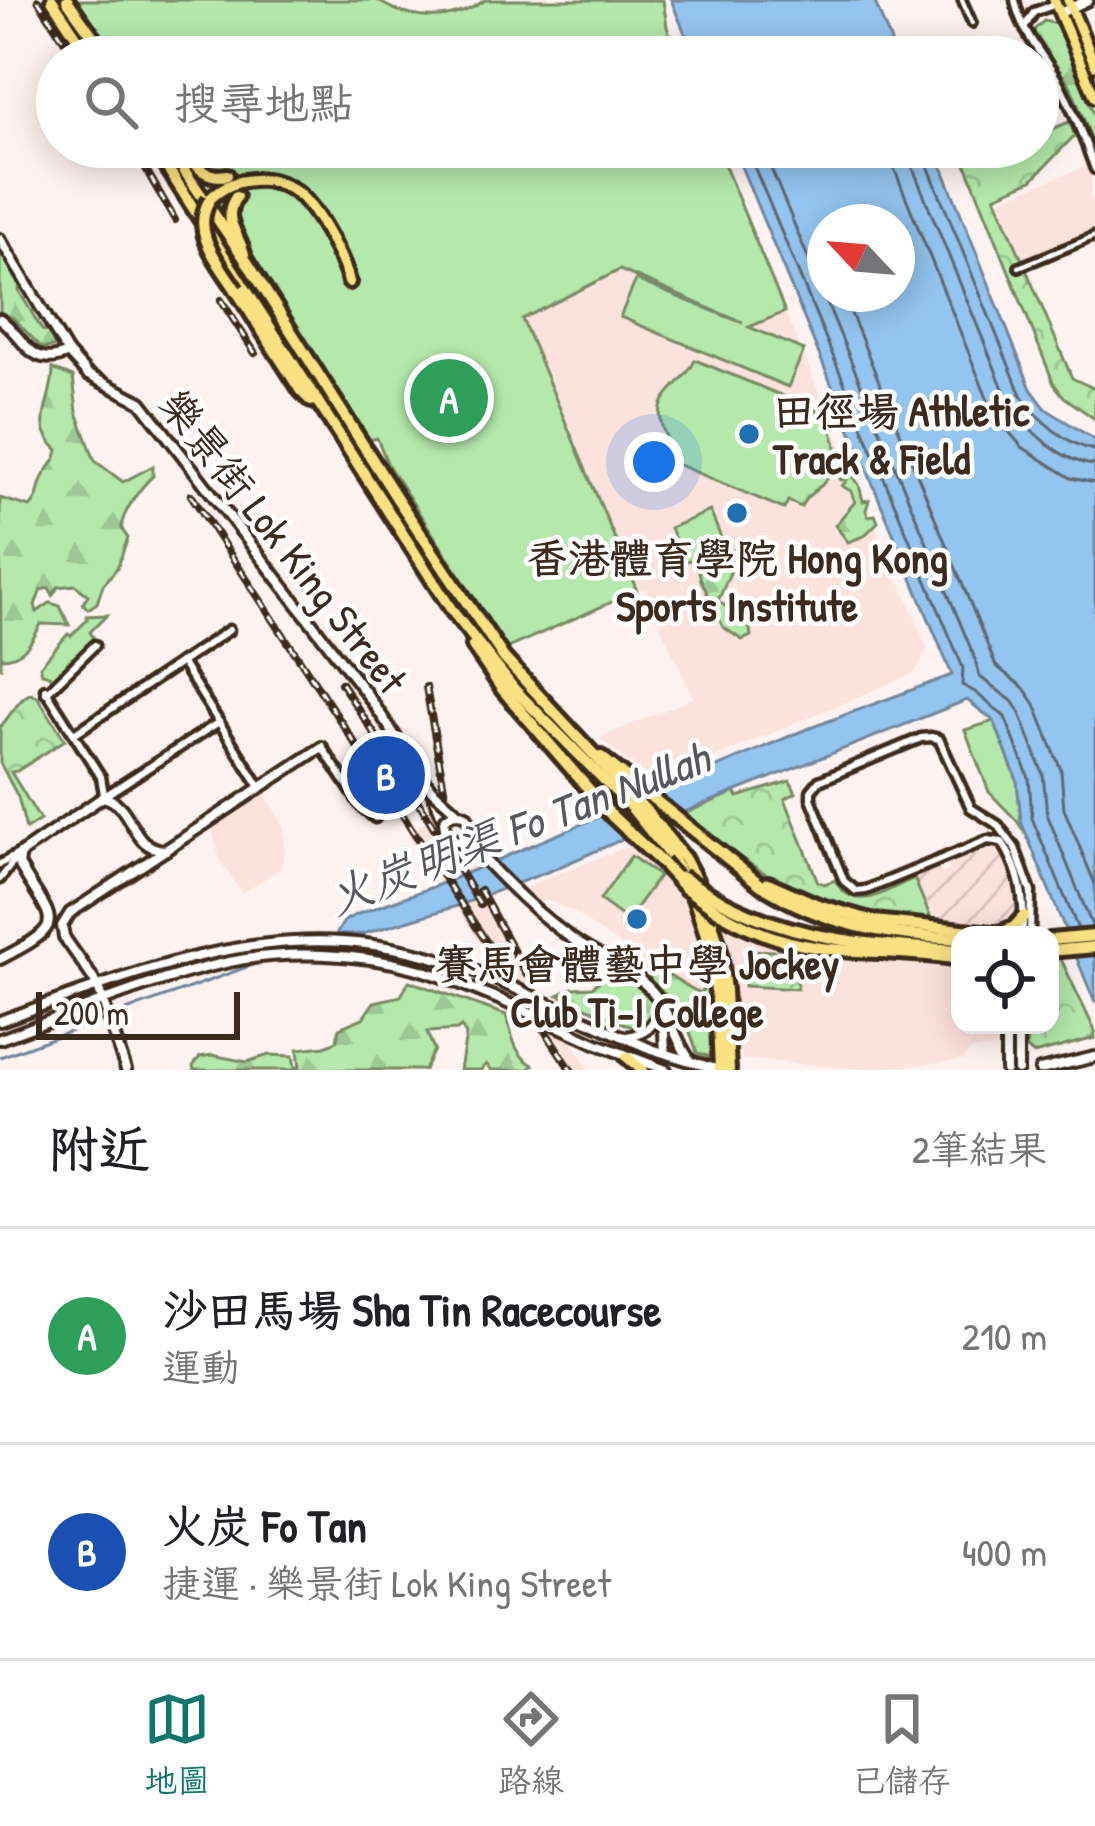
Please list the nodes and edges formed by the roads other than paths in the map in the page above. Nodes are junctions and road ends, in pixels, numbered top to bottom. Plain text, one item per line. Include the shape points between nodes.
1 (52, 0) edge
2 (67, 0) edge
3 (962, 0) edge
4 (1088, 0) edge
5 (1016, 2) edge
6 (1062, 4) edge
7 (1034, 12) junction
8 (972, 23) dead end
9 (1024, 30) junction
10 (76, 36) edge
11 (93, 36) edge
12 (1028, 36) edge
13 (1095, 64) edge
14 (1059, 82) edge
15 (1095, 97) edge
16 (168, 168) edge
17 (182, 168) edge
18 (199, 168) edge
19 (1095, 169) edge
20 (226, 175) dead end
21 (236, 197) dead end
22 (1095, 236) edge
23 (0, 239) edge
24 (247, 262) junction
25 (1019, 268) dead end
26 (349, 283) dead end
27 (0, 319) edge
28 (68, 353) junction
29 (322, 412) junction
30 (454, 612) junction
31 (229, 630) dead end
32 (95, 645) dead end
33 (181, 662) junction
34 (219, 722) junction
35 (74, 734) junction
36 (322, 747) joint
37 (589, 748) junction
38 (260, 787) junction
39 (431, 789) junction
40 (103, 797) junction
41 (630, 800) junction
42 (457, 812) junction
43 (375, 818) dead end
44 (444, 821) junction
45 (471, 830) junction
46 (458, 841) junction
47 (144, 844) junction
48 (166, 850) junction
49 (21, 854) junction
50 (480, 854) junction
51 (0, 864) edge
52 (140, 867) junction
53 (22, 869) junction
54 (749, 874) junction
55 (0, 880) edge
56 (46, 905) junction
57 (723, 908) junction
58 (70, 913) junction
59 (1024, 916) junction
60 (1015, 926) edge
61 (1025, 926) edge
62 (1027, 926) edge
63 (951, 929) edge
64 (41, 935) junction
65 (1095, 936) edge
66 (64, 937) junction
67 (951, 938) edge
68 (1059, 939) edge
69 (1095, 947) edge
70 (951, 949) edge
71 (1059, 950) edge
72 (0, 958) edge
73 (951, 958) edge
74 (97, 984) junction
75 (103, 1002) junction
76 (660, 1002) junction
77 (0, 1021) edge
78 (1006, 1034) edge
79 (1018, 1034) edge
80 (625, 1037) junction
81 (0, 1039) edge
82 (665, 1053) junction
83 (627, 1057) junction
84 (1095, 1057) edge
85 (691, 1062) junction
86 (719, 1069) edge
87 (126, 1070) edge
88 (642, 1070) edge
89 (666, 1070) edge
90 (1006, 1070) edge
91 (1018, 1070) edge
92 (1040, 1070) edge

1 - 10 highway
2 - 11 highway
3 - 8 street
4 - 6 street
5 - 7 street
5 - 9 street
6 - 7 street
6 - 13 main road
6 - 15 main road
7 - 9 street
9 - 12 street
14 - 19 street
16 - 29 highway
17 - 24 highway
18 - 20 highway
21 - 24 highway via 229,218
22 - 25 street
23 - 28 street, 樂景街 Lok King Street
24 - 37 highway via 504,658
26 - 29 highway, bridge via 300,194 275,182 239,182 204,211 209,248
27 - 28 street via 35,356
28 - 39 street, 樂景街 Lok King Street, bridge via 157,420
29 - 30 highway
30 - 41 highway via 515,690
30 - 57 highway, bridge via 498,685 608,811
31 - 33 street
32 - 35 street via 46,691
33 - 34 street
33 - 35 street
34 - 38 street
34 - 40 street
35 - 40 street via 104,782
36 - 38 street
36 - 43 street
37 - 41 highway
37 - 54 highway
38 - 48 street
39 - 42 street, 樂景街 Lok King Street, bridge
39 - 44 street, 樂景街 Lok King Street, bridge
40 - 47 street via 119,804
40 - 49 street
41 - 86 highway via 654,827 703,922
42 - 44 street, bridge
42 - 45 street, bridge
44 - 46 street, bridge via 446,835
45 - 46 street, bridge
45 - 50 street, bridge
46 - 50 street, bridge
47 - 48 street
47 - 52 street
48 - 52 street
49 - 51 street
49 - 53 street
49 - 55 street
50 - 76 street via 549,922
52 - 58 street
53 - 55 street
53 - 56 street
54 - 63 highway via 874,921
54 - 67 highway via 788,902 841,923
56 - 58 street
56 - 64 street via 50,918
57 - 70 highway via 825,938
57 - 73 highway via 758,933 797,946
58 - 66 street
59 - 60 highway
59 - 61 street
59 - 62 street via 1015,865 995,839 851,890 813,787 921,738 939,740 970,808 1015,848 1030,892
64 - 66 street
64 - 72 street
65 - 68 highway
66 - 74 street
69 - 71 highway
74 - 75 street
74 - 77 street
74 - 80 street, bridge via 221,949 347,942 455,963
75 - 81 street
75 - 83 street, bridge via 228,962 309,956 396,964
75 - 87 street
76 - 80 street via 652,1024
76 - 82 street
76 - 85 street
78 - 90 street
79 - 91 street
80 - 82 street
82 - 85 street
82 - 89 street
83 - 88 highway
83 - 89 street
84 - 92 street
85 - 86 street

